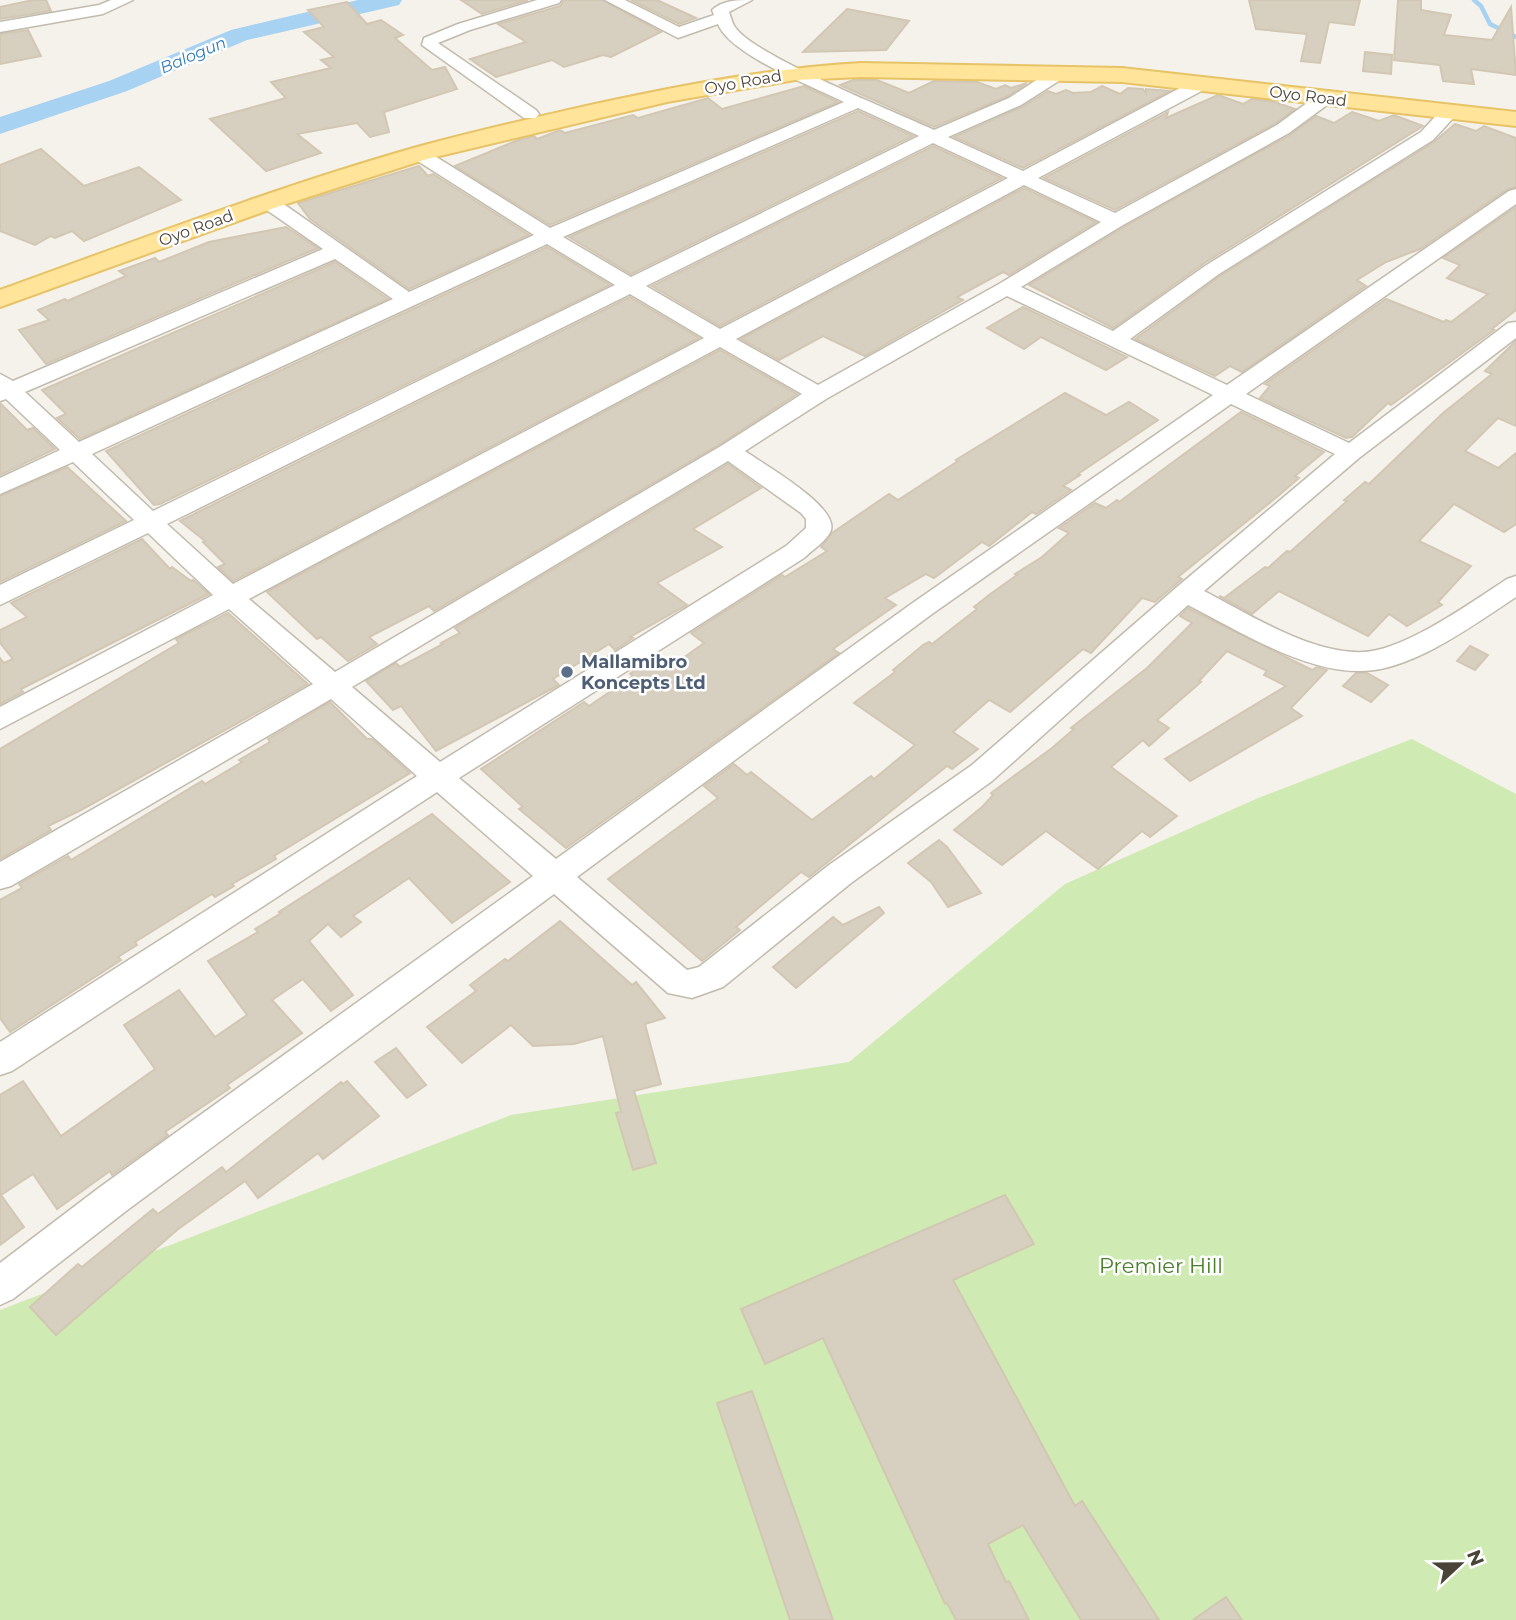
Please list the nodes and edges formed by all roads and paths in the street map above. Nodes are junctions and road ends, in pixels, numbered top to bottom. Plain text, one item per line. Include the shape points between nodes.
1 (125, 0) edge
2 (553, 0) edge
3 (612, 0) edge
4 (744, 0) edge
5 (723, 17) junction
6 (0, 27) edge
7 (787, 69) junction
8 (1059, 73) junction
9 (1203, 83) junction
10 (1325, 98) junction
11 (856, 103) junction
12 (1516, 107) edge
13 (1449, 112) junction
14 (530, 114) junction
15 (1516, 119) edge
16 (932, 138) junction
17 (419, 154) junction
18 (1024, 177) junction
19 (1516, 195) edge
20 (268, 202) junction
21 (1116, 221) junction
22 (546, 237) junction
23 (337, 251) junction
24 (0, 286) edge
25 (628, 287) junction
26 (1006, 288) junction
27 (0, 299) edge
28 (409, 301) junction
29 (1516, 328) edge
30 (720, 340) junction
31 (1114, 340) junction
32 (3, 388) edge
33 (818, 394) junction
34 (1231, 394) junction
35 (729, 452) junction
36 (77, 453) junction
37 (1351, 453) junction
38 (0, 487) edge
39 (153, 522) junction
40 (1516, 585) edge
41 (1186, 593) junction
42 (0, 596) edge
43 (231, 597) junction
44 (332, 686) junction
45 (0, 719) edge
46 (438, 777) junction
47 (553, 876) junction
48 (0, 877) edge
49 (0, 1060) edge
50 (0, 1286) edge

1 - 6 street via 103,9
2 - 14 street via 430,41
3 - 5 street via 678,33
4 - 5 street via 720,10
5 - 7 street via 728,30 744,44
7 - 8 main road, Oyo Road
7 - 11 street
7 - 12 main road, Oyo Road via 917,59 1121,64
7 - 14 main road, Oyo Road via 655,86
7 - 17 main road, Oyo Road
8 - 9 main road, Oyo Road
8 - 16 street via 1035,90
9 - 10 main road, Oyo Road
9 - 18 street
10 - 13 main road, Oyo Road
10 - 21 street via 1283,129
11 - 16 street
11 - 22 street
13 - 15 main road, Oyo Road
13 - 31 street via 1427,136 1212,270
14 - 24 main road, Oyo Road via 410,143 274,185
16 - 18 street
16 - 25 street
17 - 20 main road, Oyo Road
17 - 22 street
18 - 21 street
18 - 30 street
19 - 34 street
20 - 23 street
20 - 27 main road, Oyo Road
21 - 26 street
22 - 25 street
22 - 28 street
23 - 28 street
23 - 32 street
25 - 30 street
25 - 39 street
26 - 31 street
26 - 33 street
28 - 36 street
29 - 37 street
30 - 33 street
30 - 43 street
31 - 34 street
32 - 36 street
33 - 35 street
34 - 37 street
34 - 47 street via 923,608
35 - 44 street
35 - 46 street via 810,508 818,518 819,530 795,551
36 - 38 street
36 - 39 street
37 - 41 street
39 - 42 street
39 - 43 street
40 - 41 street via 1415,645 1365,662 1324,655 1285,641
41 - 47 street via 982,773 840,874 711,977 680,983
43 - 44 street
43 - 45 street
44 - 46 street
44 - 48 street
46 - 47 street
46 - 49 street
47 - 50 street

